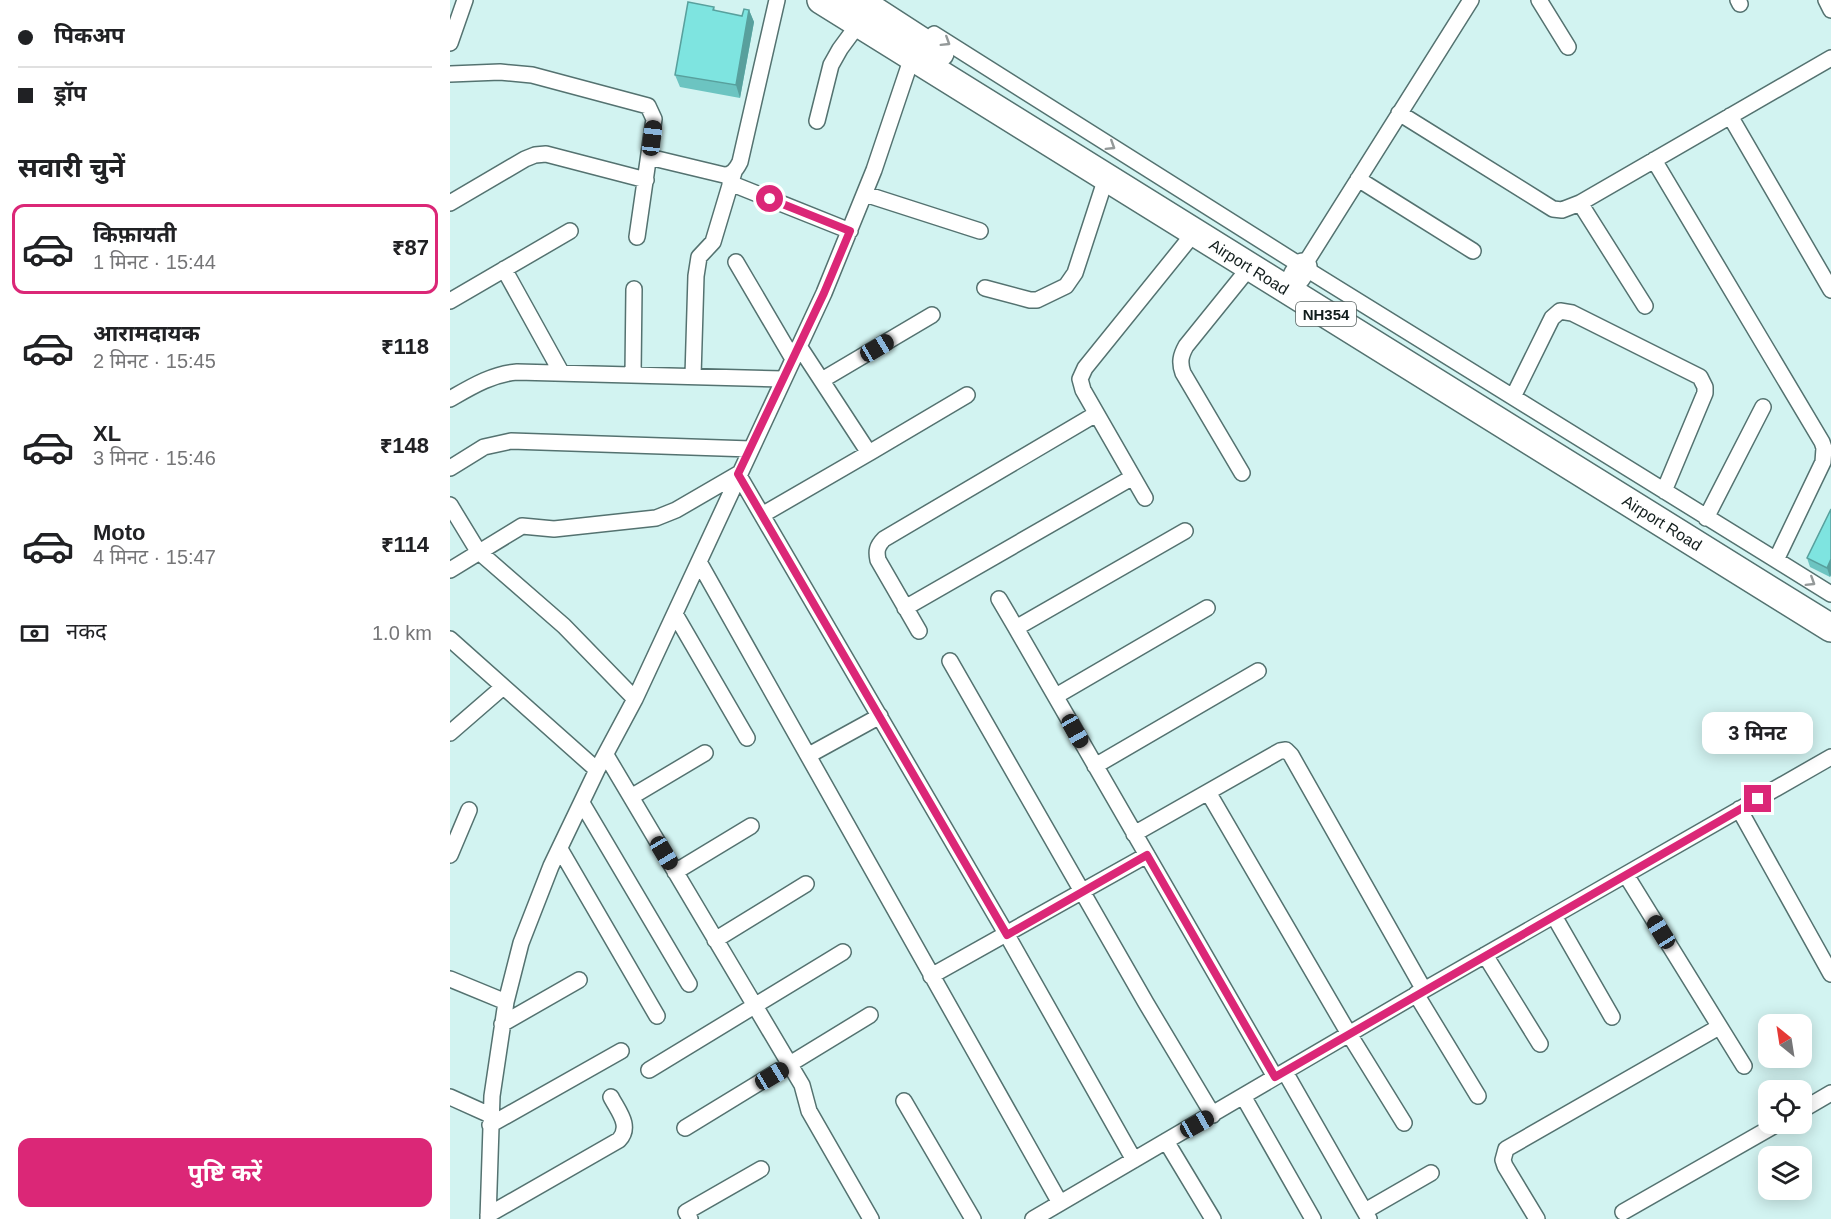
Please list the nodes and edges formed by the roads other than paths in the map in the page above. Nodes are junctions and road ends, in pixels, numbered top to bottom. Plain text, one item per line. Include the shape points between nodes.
1 (465, 0) edge
2 (777, 0) edge
3 (806, 0) edge
4 (821, 0) edge
5 (858, 0) edge
6 (878, 0) edge
7 (1472, 0) edge
8 (1826, 0) edge
9 (1542, 1) edge
10 (1831, 10) edge
11 (854, 30) junction
12 (450, 43) edge
13 (1568, 47) dead end
14 (1831, 58) edge
15 (910, 63) junction
16 (450, 74) edge
17 (1400, 113) junction
18 (1730, 116) junction
19 (817, 121) dead end
20 (650, 158) junction
21 (1654, 160) junction
22 (732, 177) junction
23 (1358, 179) junction
24 (646, 180) junction
25 (1104, 184) junction
26 (865, 194) junction
27 (450, 203) edge
28 (1580, 203) junction
29 (570, 231) dead end
30 (850, 231) junction
31 (980, 231) dead end
32 (637, 237) dead end
33 (1190, 238) junction
34 (1473, 250) dead end
35 (736, 262) dead end
36 (504, 269) junction
37 (1300, 271) junction
38 (1245, 273) junction
39 (985, 288) dead end
40 (634, 289) dead end
41 (1831, 290) edge
42 (450, 301) edge
43 (1645, 306) dead end
44 (932, 315) dead end
45 (796, 353) junction
46 (561, 372) junction
47 (633, 374) junction
48 (693, 376) junction
49 (783, 379) junction
50 (822, 380) junction
51 (967, 395) dead end
52 (1513, 398) junction
53 (450, 399) edge
54 (1763, 407) dead end
55 (1096, 414) junction
56 (751, 449) junction
57 (869, 453) junction
58 (450, 468) edge
59 (1242, 473) dead end
60 (738, 474) junction
61 (1133, 477) junction
62 (1664, 491) junction
63 (1145, 498) dead end
64 (450, 505) edge
65 (762, 515) junction
66 (1706, 518) junction
67 (1185, 531) dead end
68 (478, 551) junction
69 (1776, 560) junction
70 (699, 562) junction
71 (450, 570) edge
72 (1831, 594) edge
73 (999, 599) dead end
74 (905, 608) junction
75 (1207, 608) dead end
76 (1831, 609) edge
77 (675, 614) junction
78 (1016, 628) junction
79 (1831, 628) edge
80 (919, 632) dead end
81 (450, 639) edge
82 (1831, 641) edge
83 (950, 661) dead end
84 (1258, 671) dead end
85 (503, 687) junction
86 (1056, 696) junction
87 (634, 699) junction
88 (880, 716) junction
89 (450, 733) edge
90 (747, 738) dead end
91 (705, 753) dead end
92 (606, 755) junction
93 (809, 755) junction
94 (1831, 757) edge
95 (1095, 766) junction
96 (597, 770) junction
97 (1208, 792) junction
98 (631, 797) junction
99 (582, 803) junction
100 (1739, 809) junction
101 (469, 810) dead end
102 (750, 826) dead end
103 (1134, 834) junction
104 (560, 849) junction
105 (450, 855) edge
106 (1147, 855) junction
107 (675, 872) junction
108 (1626, 875) junction
109 (806, 884) dead end
110 (1083, 892) junction
111 (1554, 916) junction
112 (1007, 935) junction
113 (715, 940) junction
114 (843, 952) dead end
115 (1485, 955) junction
116 (1829, 966) edge
117 (931, 976) junction
118 (450, 979) edge
119 (579, 980) dead end
120 (689, 984) dead end
121 (1420, 992) junction
122 (506, 1002) junction
123 (754, 1004) junction
124 (870, 1015) dead end
125 (657, 1016) dead end
126 (1612, 1017) dead end
127 (502, 1024) junction
128 (1719, 1027) junction
129 (1349, 1034) junction
130 (1540, 1044) dead end
131 (621, 1051) dead end
132 (790, 1065) junction
133 (1744, 1066) dead end
134 (649, 1070) dead end
135 (1280, 1075) junction
136 (1831, 1093) edge
137 (1244, 1096) junction
138 (1479, 1096) dead end
139 (450, 1097) edge
140 (610, 1097) dead end
141 (904, 1101) dead end
142 (1812, 1104) edge
143 (1213, 1115) junction
144 (490, 1120) junction
145 (1404, 1123) dead end
146 (685, 1128) dead end
147 (1760, 1134) edge
148 (1166, 1141) junction
149 (1134, 1160) junction
150 (761, 1169) dead end
151 (1431, 1173) dead end
152 (1060, 1203) junction
153 (1623, 1212) dead end
154 (1367, 1215) edge
155 (488, 1217) edge
156 (684, 1217) edge
157 (871, 1219) edge
158 (973, 1219) edge
159 (1033, 1219) edge
160 (1213, 1219) edge
161 (1313, 1219) edge
162 (1537, 1219) edge

1 - 12 street
2 - 22 street via 740,162
3 - 11 street
4 - 79 highway, Airport Road / NH354
5 - 37 highway, Airport Road / NH354 via 1044,119
6 -> 37 street
7 - 17 street
8 - 10 street
9 - 13 street
11 - 15 street
11 - 19 street via 831,65
14 - 18 street
15 - 25 street
15 - 26 street
16 - 20 street via 516,73 648,106 654,119
17 - 23 street
17 - 28 street via 1553,209
18 - 21 street
18 - 41 street
20 - 22 street
20 - 24 street
21 - 28 street
21 - 69 street via 1824,448 1823,462
22 - 30 street
22 - 48 street via 713,242 698,262
23 - 34 street
23 - 37 street
24 - 27 street via 556,156 536,155
24 - 32 street
25 - 33 street
25 - 39 street via 1075,273 1066,286 1034,300
26 - 30 street
26 - 31 street
28 - 43 street
29 - 36 street
30 - 45 street
33 - 38 street
33 - 55 street via 1082,373 1081,384
35 - 45 street
36 - 42 street
36 - 46 street
37 - 52 street
37 - 76 highway, Airport Road / NH354
38 - 59 street via 1186,346 1180,365
38 - 82 street
40 - 47 street
44 - 50 street
45 - 49 street
45 - 50 street
46 - 47 street
46 - 53 street via 506,373
47 - 48 street
48 - 49 street
49 - 56 street
50 - 57 street
51 - 57 street
52 - 62 street
52 - 62 street via 1552,318 1560,311 1572,313 1700,377 1705,393
54 - 66 street
55 - 61 street
55 - 74 street via 878,545 878,560
56 - 58 street via 511,441 484,447
56 - 60 street
57 - 65 street
60 - 65 street
60 - 68 street via 656,518 554,529 522,526
60 - 70 street
61 - 63 street
61 - 74 street
62 - 66 street
64 - 68 street
65 - 88 street
66 - 69 street
67 - 78 street
68 - 71 street
68 - 87 street via 564,626
69 -> 72 street
70 - 77 street
70 - 93 street
73 - 78 street
74 - 80 street
75 - 86 street
77 - 87 street
77 - 90 street
78 - 86 street
81 - 85 street
83 - 110 street
84 - 95 street
85 - 89 street
85 - 96 street
86 - 95 street
87 - 92 street
88 - 93 street
88 - 112 street
91 - 98 street
92 - 96 street
92 - 98 street
93 - 117 street
94 - 100 street
95 - 103 street
96 - 99 street
97 - 103 street
97 - 121 street via 1281,751 1288,752
97 - 129 street
98 - 107 street
99 - 104 street
99 - 120 street
100 - 108 street
100 - 116 street
101 - 105 street
102 - 107 street
103 - 106 street
104 - 122 street via 521,943
104 - 125 street
106 - 110 street
106 - 135 street
107 - 113 street
108 - 111 street
108 - 128 street
109 - 113 street
110 - 112 street
110 - 143 street
111 - 115 street
111 - 126 street
112 - 117 street
112 - 149 street
113 - 123 street
114 - 123 street
115 - 121 street
115 - 130 street
117 - 152 street
118 - 122 street
119 - 127 street
121 - 129 street
121 - 138 street
122 - 127 street
123 - 132 street
123 - 134 street
124 - 132 street
127 - 144 street
128 - 133 street
128 - 162 street via 1506,1149 1505,1166
129 - 135 street
129 - 145 street
131 - 144 street
132 - 146 street
132 - 157 street via 805,1092 809,1111
135 - 137 street
135 - 154 street
136 - 142 street
137 - 143 street
137 - 161 street
139 - 144 street
140 - 155 street via 624,1122 624,1135 619,1140
141 - 158 street
143 - 148 street
144 - 155 street
147 - 153 street
148 - 149 street
148 - 160 street
149 - 152 street
150 - 156 street
151 - 154 street
152 - 159 street

